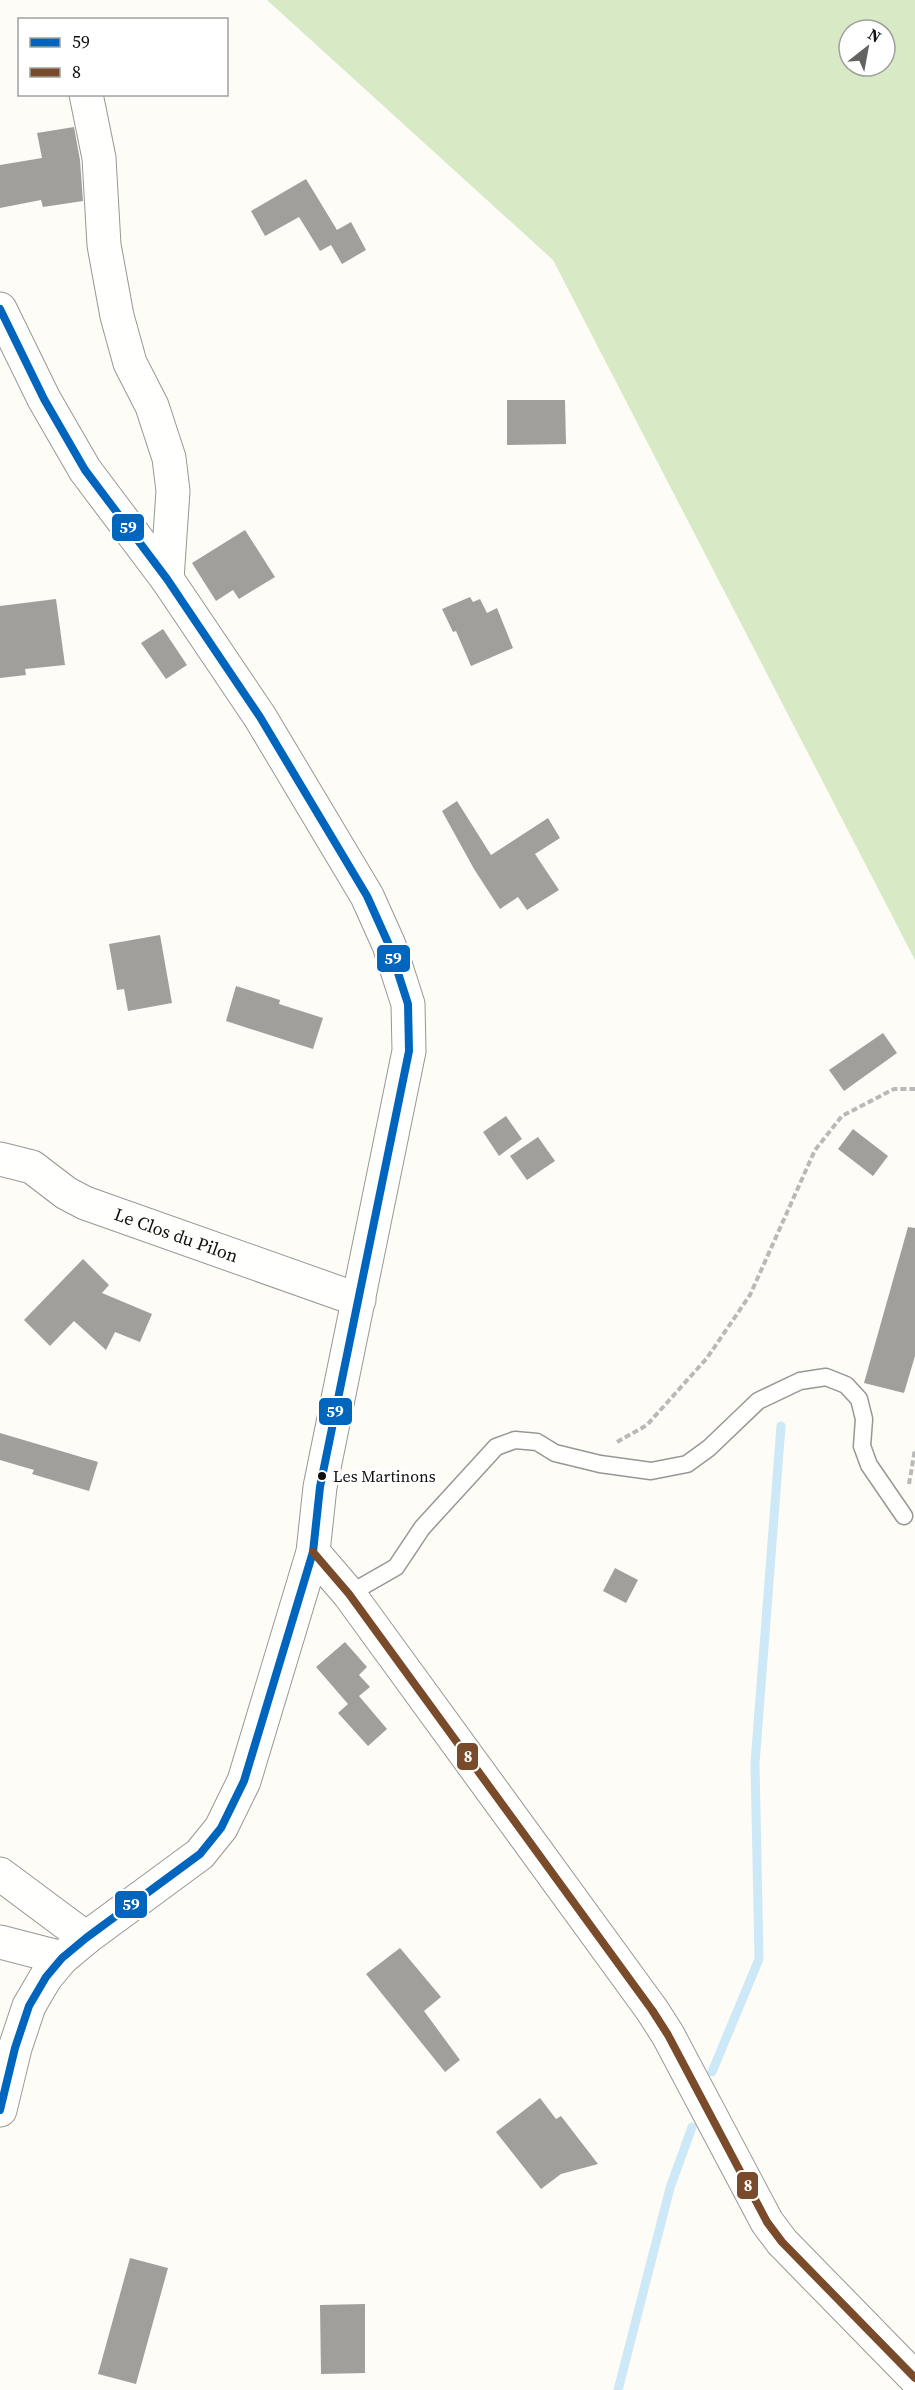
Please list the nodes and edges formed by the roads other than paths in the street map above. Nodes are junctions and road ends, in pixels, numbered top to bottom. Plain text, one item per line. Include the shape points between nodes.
1 (86, 96) edge
2 (0, 309) edge
3 (167, 579) junction
4 (0, 1160) edge
5 (359, 1300) junction
6 (904, 1516) dead end
7 (313, 1552) junction
8 (349, 1594) junction
9 (0, 1874) edge
10 (0, 1942) edge
11 (74, 1948) junction
12 (0, 2110) edge
13 (915, 2378) edge

1 - 3 street via 99,158 104,245 117,316 130,363 152,405 169,458 173,491
2 - 3 street via 44,399 85,470
3 - 5 street via 260,717 367,897 389,945 408,1004 409,1051
4 - 5 street, Le Clos du Pilon via 32,1167 85,1203
5 - 7 street via 320,1487
6 - 8 lane via 869,1466 862,1446 864,1419 859,1399 846,1385 826,1377 800,1381 758,1401 687,1464 651,1471 586,1461 555,1453 537,1442 515,1440 496,1447 422,1528 396,1567
7 - 8 street
7 - 11 street via 244,1781 221,1828 200,1854
8 - 13 street via 652,2010 766,2222
9 - 11 street
10 - 11 street
11 - 12 street via 46,1977 29,2006

